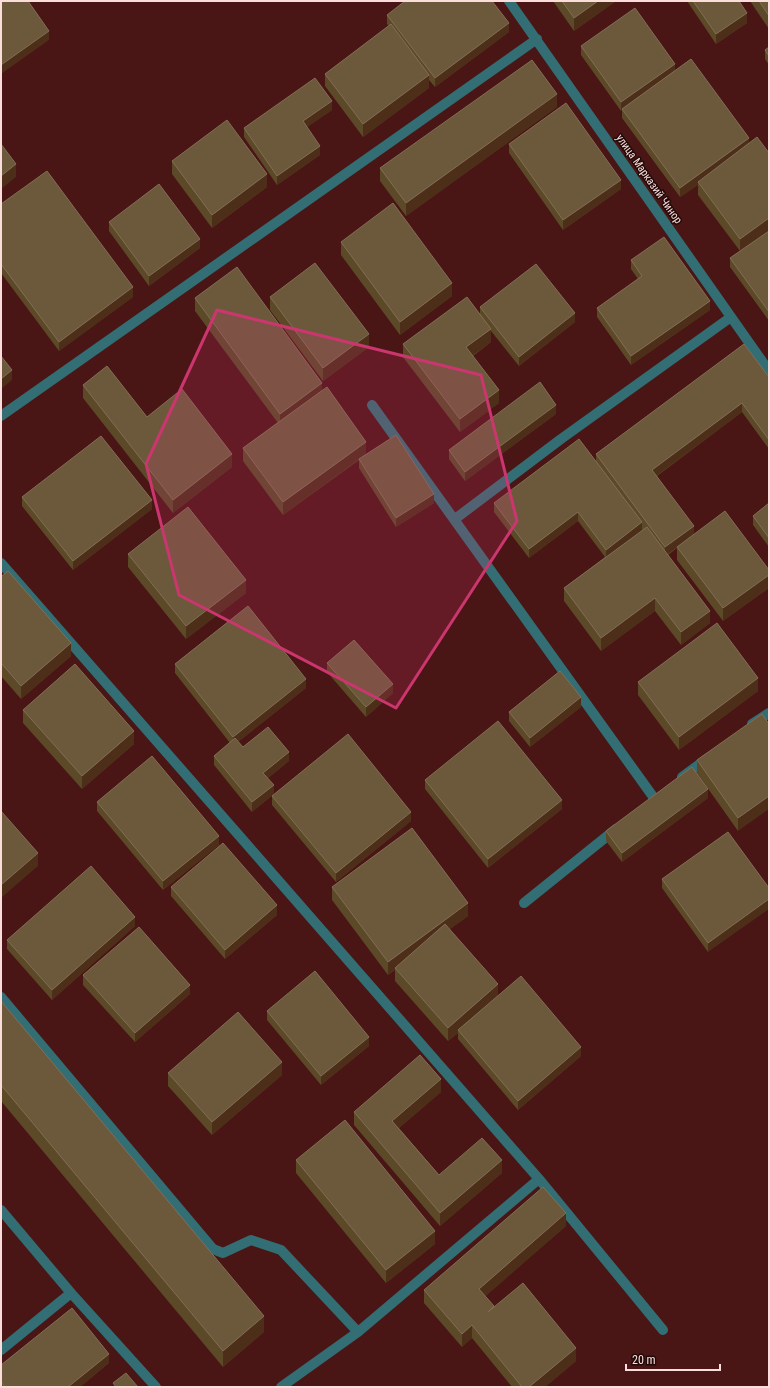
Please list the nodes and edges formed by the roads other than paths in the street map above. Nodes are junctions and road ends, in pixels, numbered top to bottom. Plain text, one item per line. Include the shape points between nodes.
1 (509, 1) edge
2 (537, 39) junction
3 (731, 317) junction
4 (769, 371) edge
5 (372, 405) dead end
6 (1, 416) edge
7 (455, 519) junction
8 (1, 563) edge
9 (769, 713) edge
10 (746, 729) edge
11 (715, 752) edge
12 (673, 784) edge
13 (654, 799) edge
14 (623, 823) edge
15 (524, 903) dead end
16 (1, 997) edge
17 (538, 1179) junction
18 (1, 1210) edge
19 (71, 1293) junction
20 (663, 1330) dead end
21 (358, 1332) junction
22 (1, 1350) edge
23 (156, 1387) edge
24 (281, 1387) edge

1 - 2 street, улица Марказий Чинор
2 - 3 street, улица Марказий Чинор
2 - 6 street
3 - 4 street, улица Марказий Чинор
3 - 7 street
5 - 7 street
7 - 13 street
8 - 17 street
9 - 10 street
11 - 12 street
14 - 15 street
16 - 21 street via 213,1249 223,1253 251,1240 281,1250
17 - 20 street
17 - 21 street
18 - 19 street
19 - 22 street
19 - 23 street
21 - 24 street

